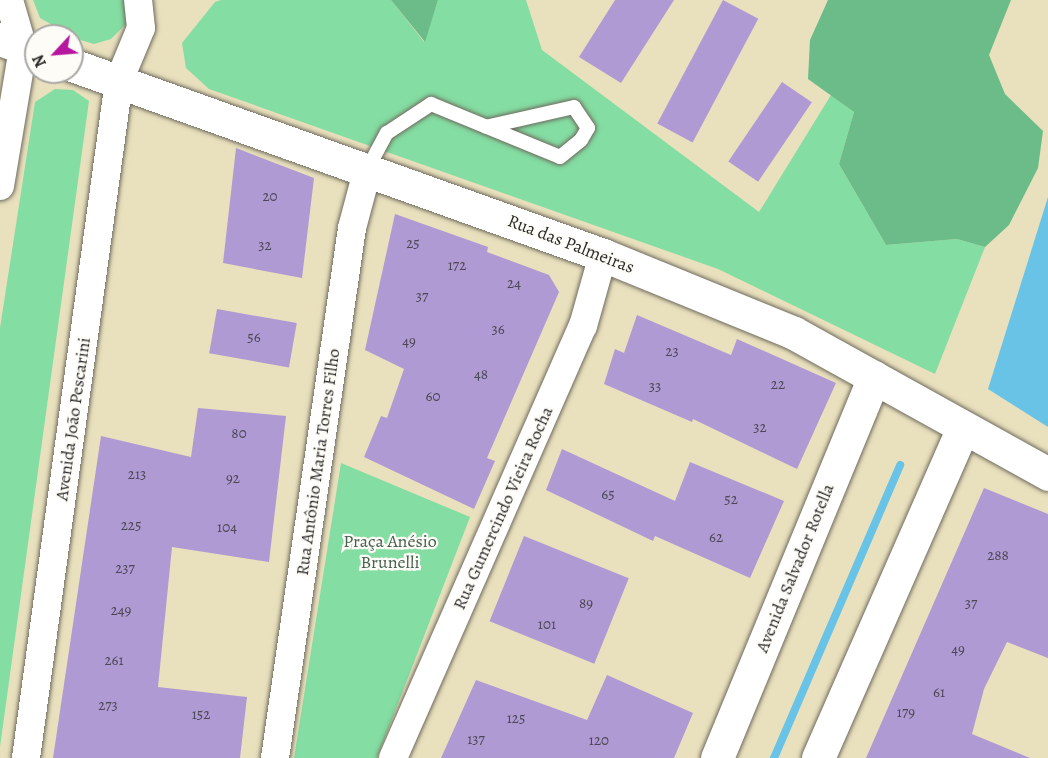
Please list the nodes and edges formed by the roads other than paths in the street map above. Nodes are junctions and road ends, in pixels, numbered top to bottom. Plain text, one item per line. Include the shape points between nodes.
1 (9, 0) edge
2 (141, 2) edge
3 (20, 47) edge
4 (84, 69) edge
5 (119, 81) junction
6 (486, 127) junction
7 (368, 168) junction
8 (0, 186) edge
9 (603, 255) junction
10 (874, 377) junction
11 (963, 427) junction
12 (1048, 474) edge
13 (26, 758) edge
14 (275, 758) edge
15 (393, 758) edge
16 (717, 758) edge
17 (818, 758) edge

1 - 3 street
2 - 5 street, Avenida João Pescarini via 141,28
3 - 8 street
4 - 5 main road, Rua das Palmeiras
5 - 7 main road, Rua das Palmeiras
5 - 13 street, Avenida João Pescarini
6 - 6 lane via 560,157 581,140 588,128 574,107
6 - 7 lane via 431,104 387,134
7 - 9 main road, Rua das Palmeiras
7 - 14 street, Rua Antônio Maria Torres Filho via 352,228
9 - 10 main road, Rua das Palmeiras via 794,333
9 - 15 street, Rua Gumercindo Vieira Rocha via 583,326
10 - 11 main road, Rua das Palmeiras
10 - 16 main road, Avenida Salvador Rotella
11 - 12 main road, Rua das Palmeiras
11 - 17 main road

